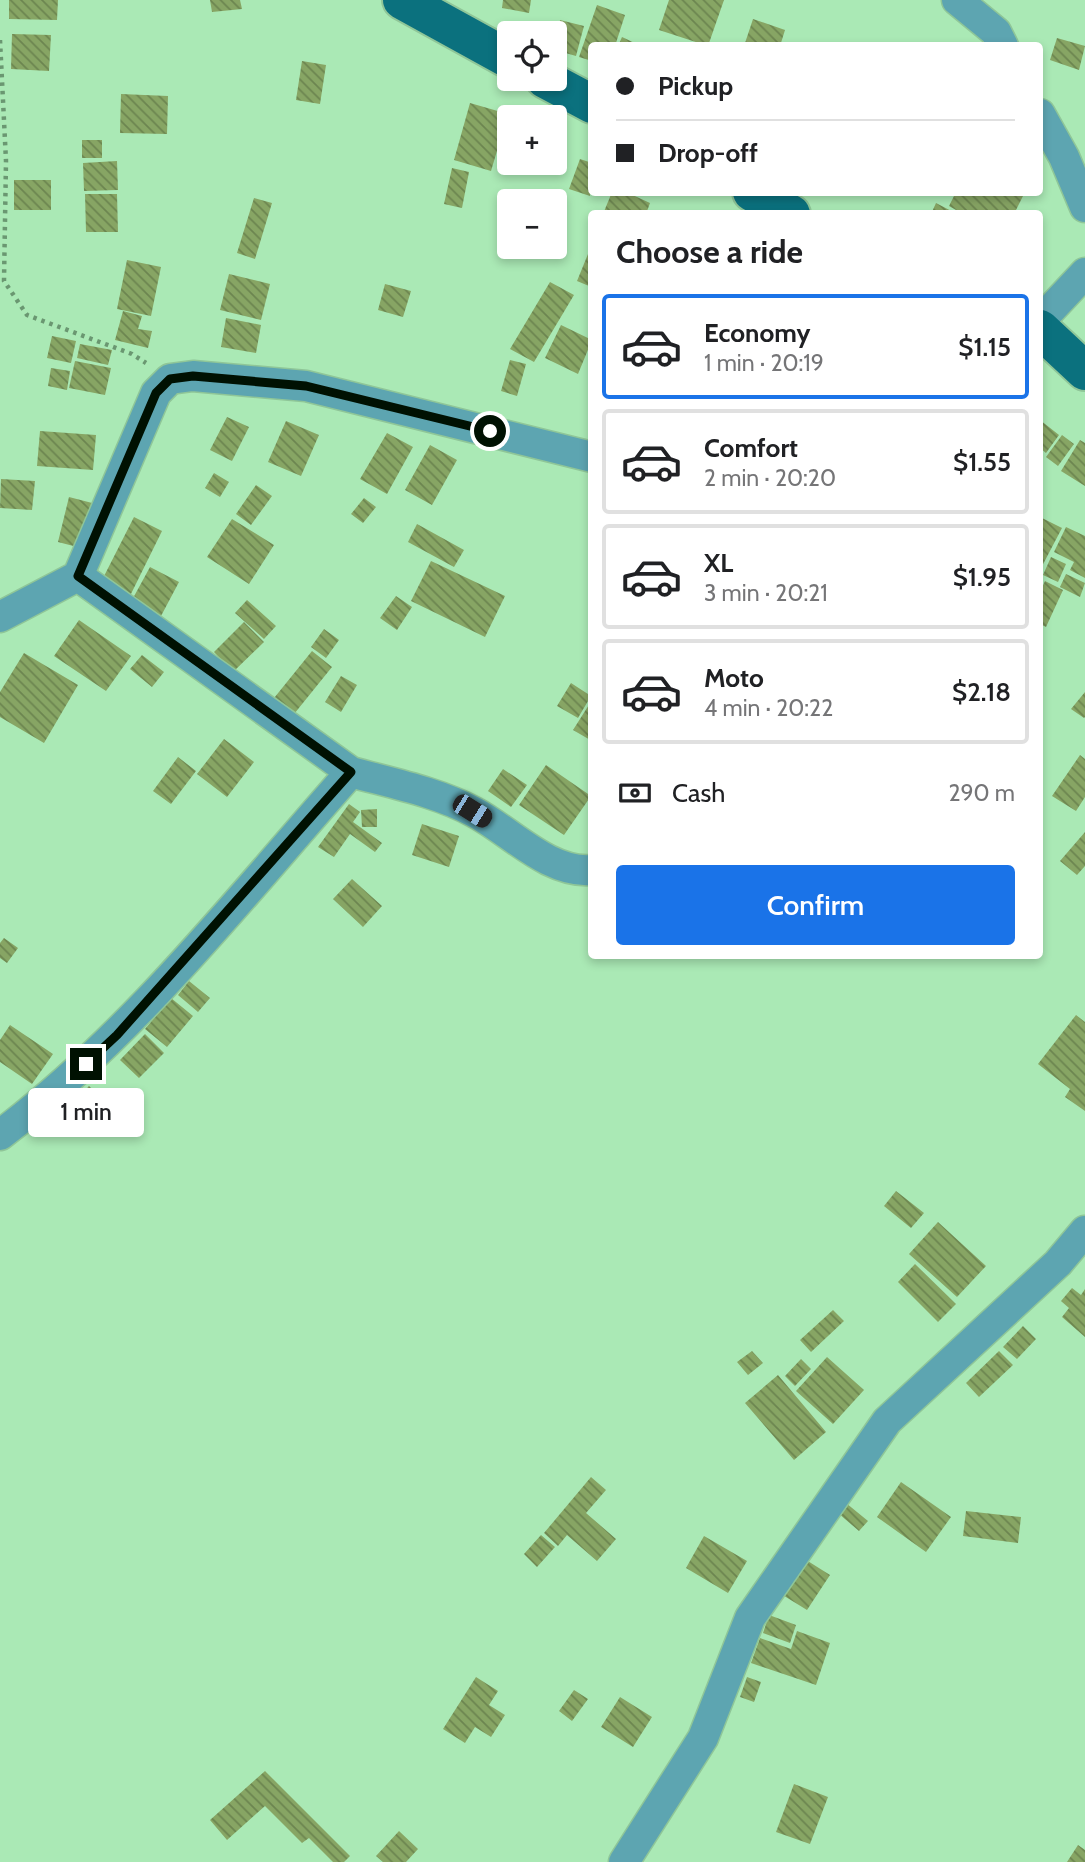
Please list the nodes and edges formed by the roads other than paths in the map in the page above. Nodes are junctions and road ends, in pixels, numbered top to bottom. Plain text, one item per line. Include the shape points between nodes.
1 (402, 0) edge
2 (957, 0) edge
3 (1001, 42) edge
4 (497, 52) edge
5 (567, 91) edge
6 (588, 102) edge
7 (1043, 119) edge
8 (759, 196) edge
9 (1085, 207) edge
10 (784, 210) edge
11 (1085, 273) edge
12 (1043, 318) edge
13 (1043, 332) edge
14 (1085, 371) edge
15 (588, 456) edge
16 (78, 576) junction
17 (0, 617) edge
18 (351, 772) junction
19 (588, 870) edge
20 (0, 1135) edge
21 (1085, 1231) edge
22 (624, 1862) edge

1 - 4 main road
2 - 3 street via 996,32
5 - 6 main road
7 - 9 street
8 - 10 main road
11 - 12 street
13 - 14 main road
15 - 16 street via 306,386 193,376 170,379 156,393
16 - 17 street
16 - 18 street
18 - 19 street via 472,811 574,872
18 - 20 street via 117,1035 55,1093
21 - 22 street via 1058,1263 887,1421 750,1618 703,1738

